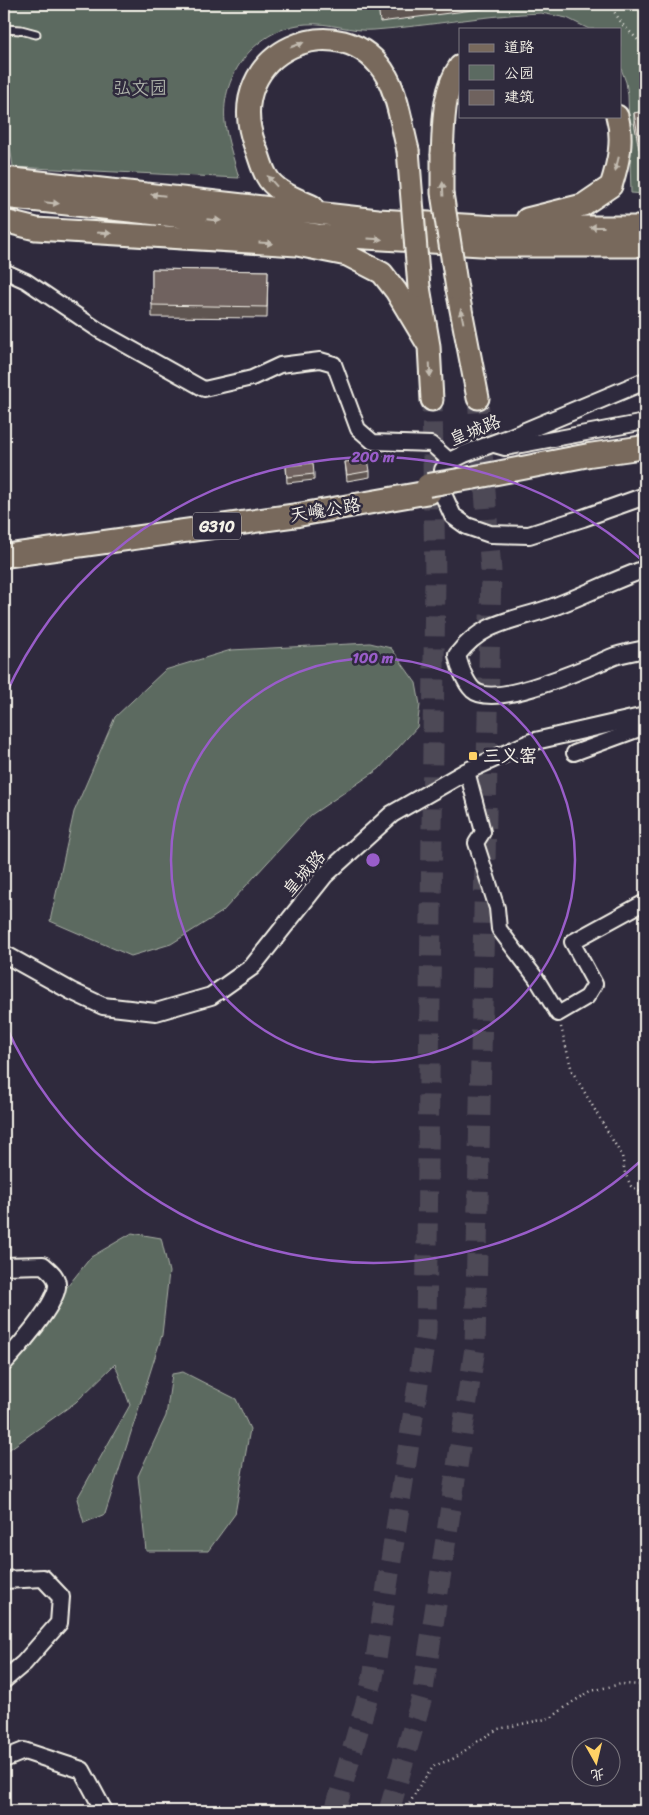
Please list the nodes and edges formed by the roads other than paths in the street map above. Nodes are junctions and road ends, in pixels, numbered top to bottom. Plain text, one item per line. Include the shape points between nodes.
1 (4, 29) edge
2 (36, 34) dead end
3 (459, 68) edge
4 (618, 118) edge
5 (4, 178) edge
6 (4, 197) edge
7 (328, 214) junction
8 (4, 221) edge
9 (645, 227) edge
10 (498, 237) junction
11 (641, 243) edge
12 (4, 271) edge
13 (430, 346) junction
14 (645, 380) edge
15 (478, 398) tunnel mouth
16 (432, 400) tunnel mouth
17 (645, 422) edge
18 (490, 444) junction
19 (645, 447) edge
20 (645, 454) edge
21 (450, 461) junction
22 (472, 482) junction
23 (429, 489) junction
24 (645, 496) edge
25 (4, 548) edge
26 (4, 556) edge
27 (645, 569) edge
28 (645, 649) edge
29 (645, 716) edge
30 (645, 727) edge
31 (574, 753) dead end
32 (467, 771) junction
33 (645, 902) edge
34 (4, 956) edge
35 (4, 1266) edge
36 (4, 1363) edge
37 (4, 1580) edge
38 (4, 1680) edge
39 (4, 1759) edge
40 (104, 1811) edge

1 - 2 lane
15 -> 3 main road, bridge via 442,193 447,94
4 -> 10 main road via 619,158 611,186 583,205
7 -> 5 main road
6 -> 10 main road via 317,235
7 - 10 main road
7 -> 13 main road, bridge via 282,192 266,176 248,118 250,96 260,74 275,57 294,45 317,40 340,42 362,51 380,66 392,86 408,150 420,287
8 -> 13 main road via 36,229 297,245 347,255 382,273
9 -> 10 main road
10 - 11 main road
12 - 21 street via 26,281 100,331 204,390 252,378 280,365 320,360 334,364 358,430 373,442 430,444
13 -> 16 main road
14 - 18 street, 皇城路
17 - 18 street via 505,448
18 - 21 street, 皇城路
19 - 22 highway, 天巉公路 / G310 via 589,455
20 - 22 highway, 天巉公路 / G310
21 - 24 street, 皇城路 via 444,470 442,492 453,516 467,526 490,534 529,535
22 - 23 highway, 天巉公路 / G310
23 - 25 highway, 天巉公路 / G310
23 - 26 highway, 天巉公路 / G310 via 298,514
27 - 28 street via 554,607 490,627 468,641 457,655 462,673 473,690 482,695 528,690 618,655
29 - 32 street, 皇城路 via 531,742
30 - 31 street
32 - 33 street via 484,832 476,843 497,908 499,929 558,1014 587,997 595,984 572,942
32 - 34 street, 皇城路 via 392,814 325,875 252,967 211,996 156,1012 103,1006
35 - 36 street via 43,1265 55,1276 57,1286 52,1301
37 - 38 street via 43,1578 60,1596 59,1623 24,1663
39 - 40 street via 24,1751 82,1770

